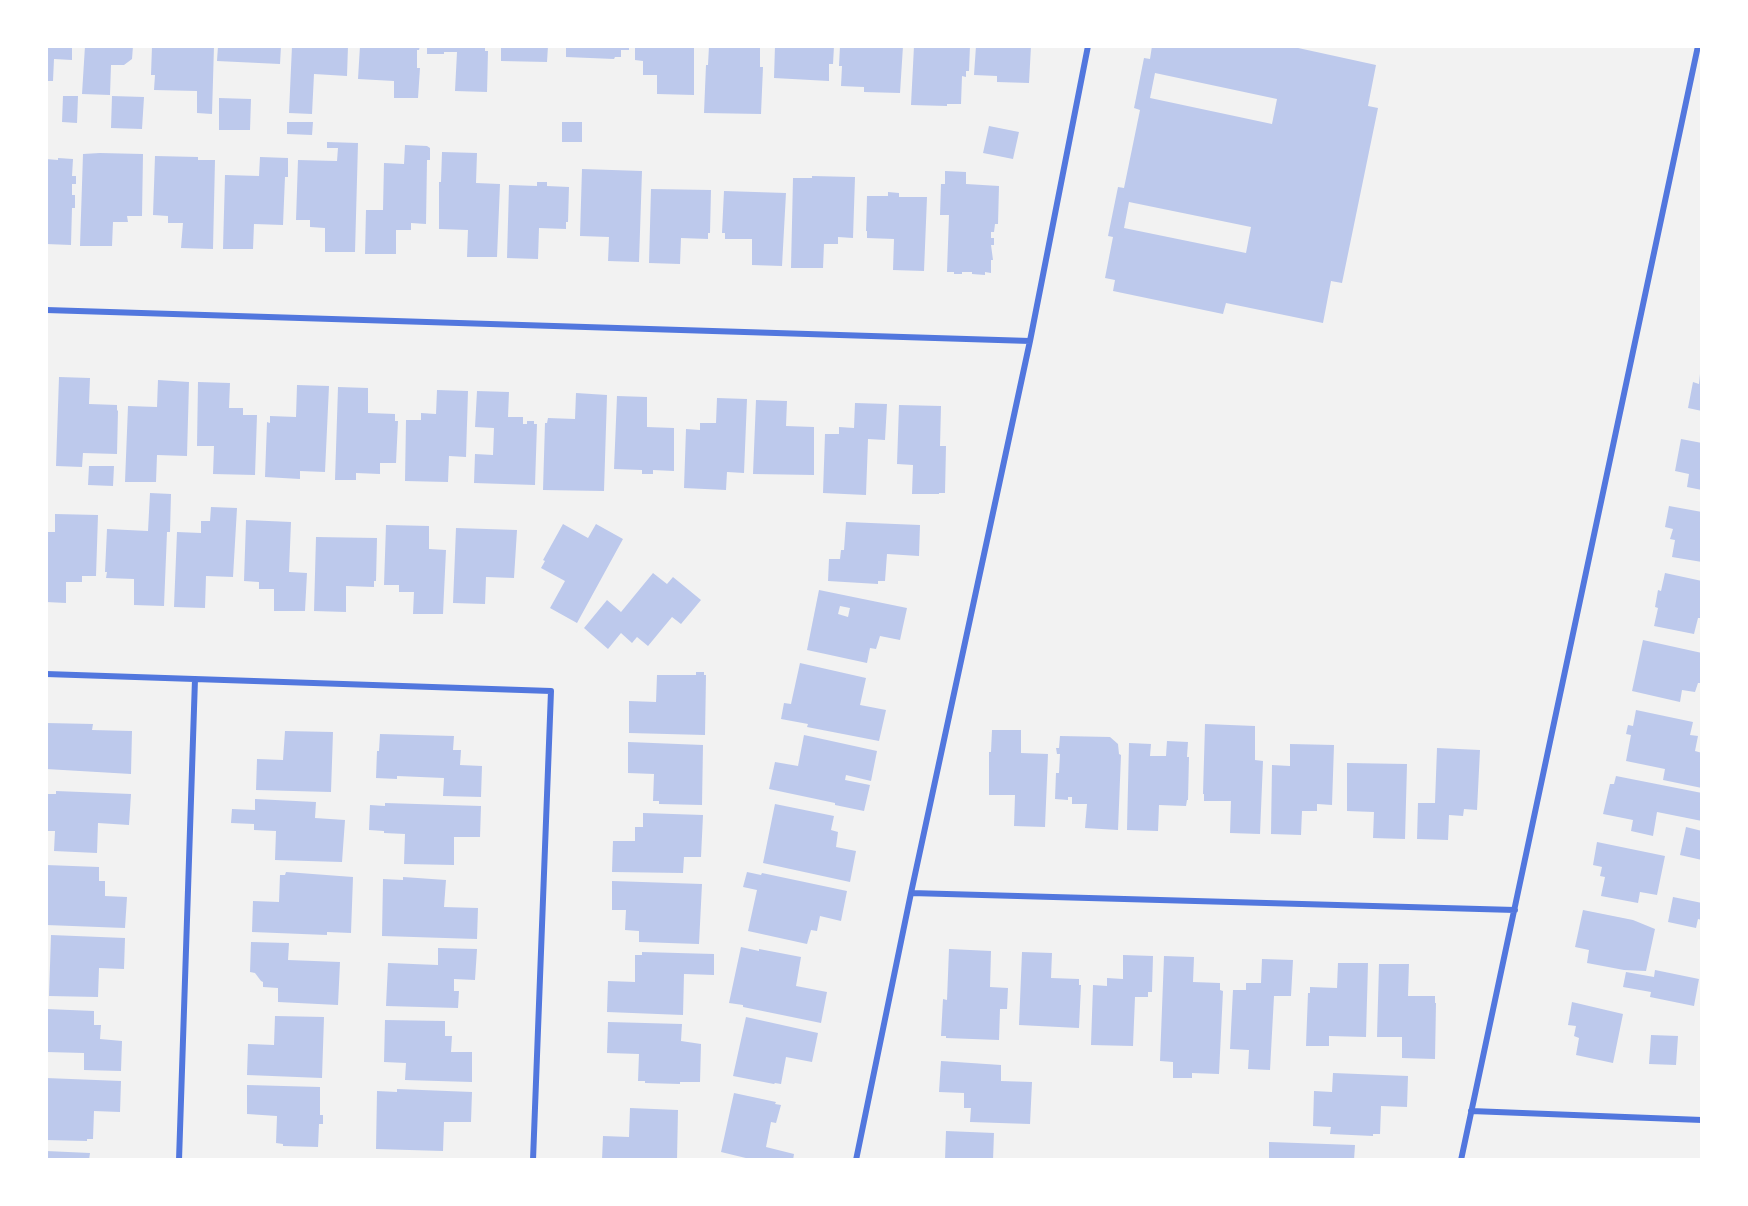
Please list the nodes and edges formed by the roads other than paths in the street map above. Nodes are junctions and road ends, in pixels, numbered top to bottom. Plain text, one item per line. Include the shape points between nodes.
1 (1088, 46) edge
2 (1698, 46) edge
3 (46, 309) edge
4 (1030, 341) junction
5 (46, 674) edge
6 (195, 679) junction
7 (911, 893) junction
8 (1515, 910) junction
9 (1471, 1111) junction
10 (1701, 1120) edge
11 (179, 1160) edge
12 (532, 1160) edge
13 (856, 1160) edge
14 (1461, 1160) edge

1 - 4 street
2 - 8 street
3 - 4 street
4 - 7 street
5 - 6 street
6 - 11 street
6 - 12 street via 551,691
7 - 8 street
7 - 13 street
8 - 9 street
9 - 10 street
9 - 14 street

